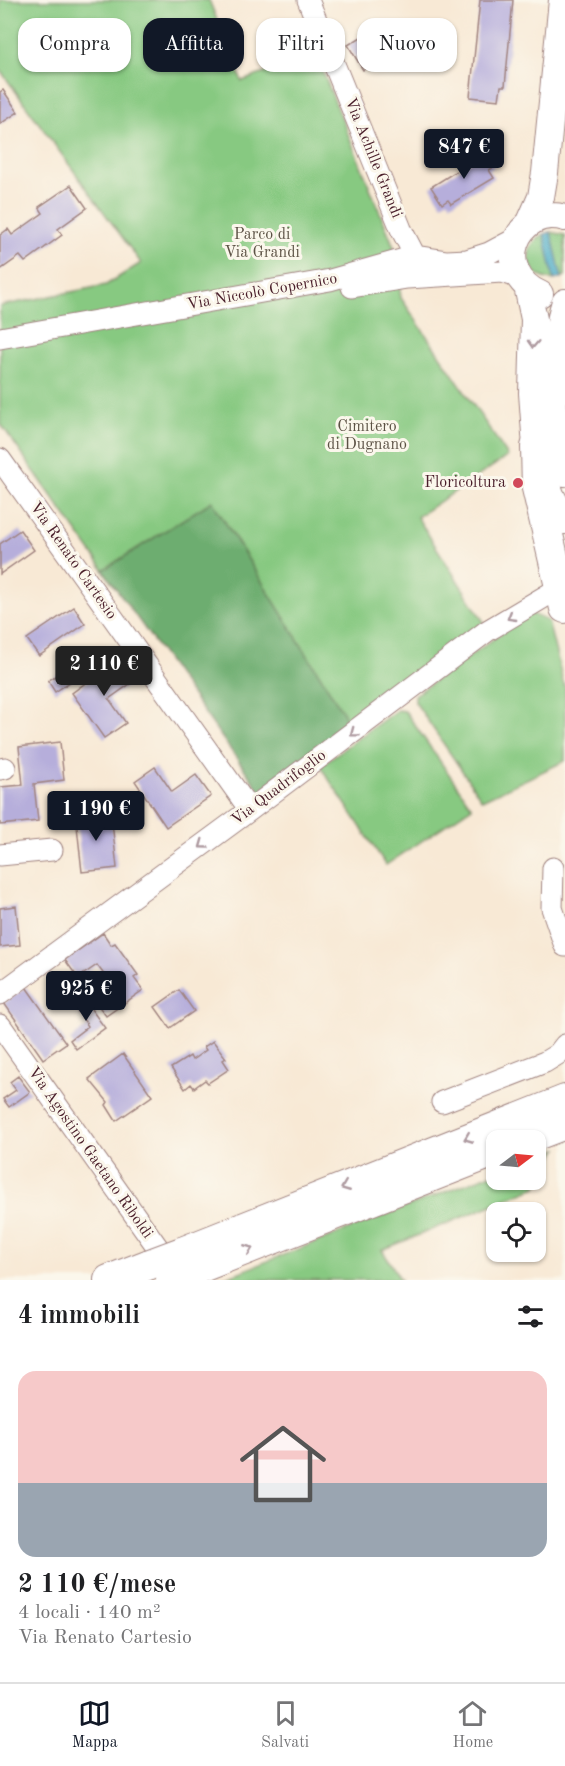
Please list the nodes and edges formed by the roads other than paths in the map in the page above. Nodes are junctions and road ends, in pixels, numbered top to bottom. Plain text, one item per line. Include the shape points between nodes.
1 (308, 0) edge
2 (562, 0) edge
3 (565, 218) edge
4 (524, 230) junction
5 (415, 256) junction
6 (407, 278) junction
7 (522, 281) junction
8 (565, 294) edge
9 (565, 302) edge
10 (0, 338) edge
11 (0, 348) edge
12 (556, 350) junction
13 (565, 387) edge
14 (536, 447) junction
15 (0, 459) edge
16 (565, 473) edge
17 (565, 520) edge
18 (563, 598) edge
19 (250, 810) junction
20 (52, 850) dead end
21 (0, 855) edge
22 (553, 868) dead end
23 (565, 946) edge
24 (0, 994) edge
25 (4, 1037) edge
26 (565, 1045) edge
27 (565, 1086) edge
28 (565, 1100) edge
29 (442, 1102) dead end
30 (565, 1124) edge
31 (523, 1128) edge
32 (565, 1136) edge
33 (546, 1142) edge
34 (486, 1155) edge
35 (486, 1159) edge
36 (439, 1173) junction
37 (176, 1269) edge
38 (109, 1280) edge

1 - 5 street, Via Achille Grandi
2 - 4 main road via 545,173 541,197
3 - 4 main road via 550,216
4 - 5 street, Via Niccolò Copernico via 489,253 468,260
4 - 7 main road via 513,248
5 - 6 street via 418,270
5 - 10 street, Via Niccolò Copernico via 330,280
6 - 7 street, Via Niccolò Copernico via 502,272
6 - 11 street, Via Niccolò Copernico
7 - 8 main road via 538,293
7 -> 14 main road via 534,319 532,393
9 - 12 main road
12 - 13 highway
12 - 16 main road via 552,410
14 - 17 main road via 551,495
14 - 18 highway via 537,488
15 - 19 street, Via Renato Cartesio
18 -> 19 street, Via Quadrifoglio via 487,632
19 -> 24 street, Via Quadrifoglio
20 - 21 street
22 - 23 street via 552,908
25 - 37 street, Via Agostino Gaetano Riboldi
26 - 29 street via 545,1062
27 - 31 highway via 537,1098
28 - 31 highway
30 - 31 highway
31 -> 37 highway
32 - 33 highway
34 - 36 highway
35 - 36 highway
37 -> 36 highway
37 - 38 highway

